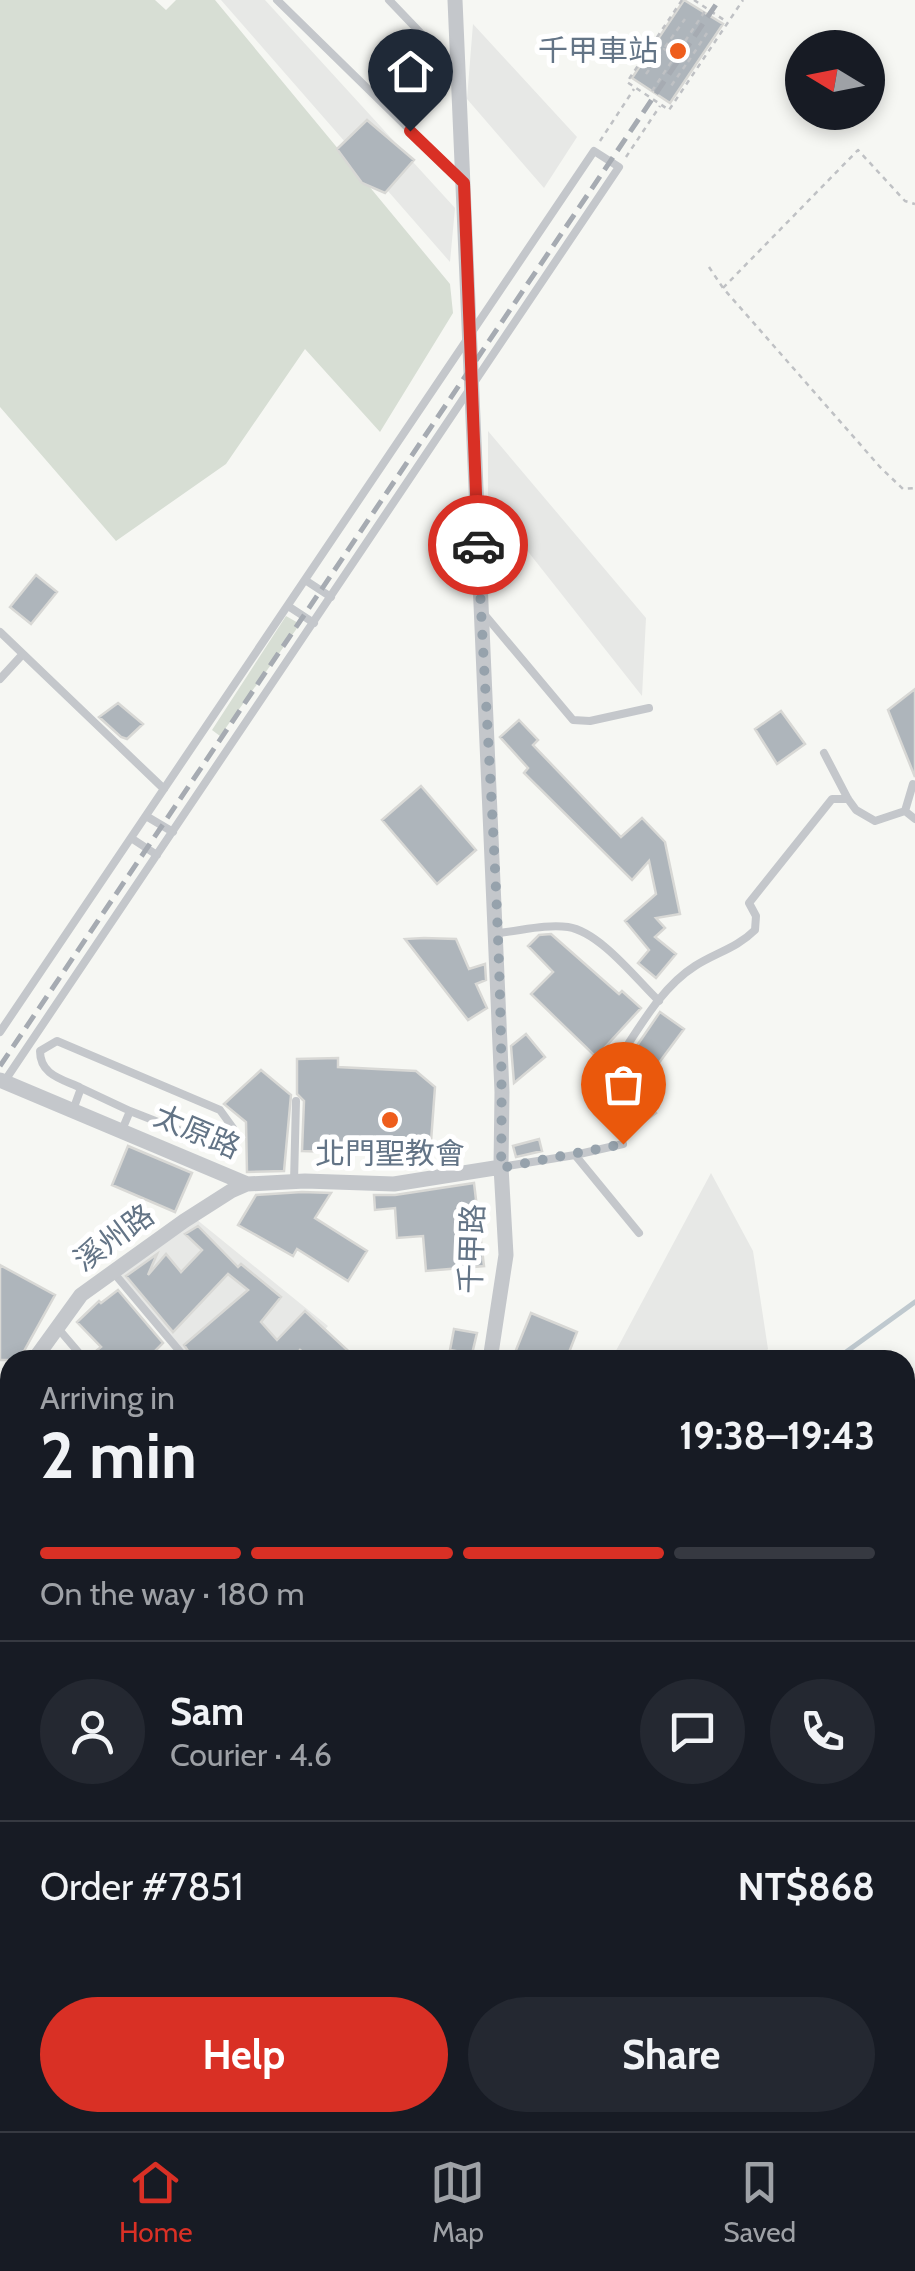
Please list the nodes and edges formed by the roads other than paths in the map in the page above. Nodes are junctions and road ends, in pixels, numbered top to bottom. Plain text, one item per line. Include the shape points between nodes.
1 (278, 0) edge
2 (389, 0) edge
3 (455, 0) edge
4 (459, 73) junction
5 (464, 183) junction
6 (469, 336) junction
7 (472, 390) junction
8 (306, 580) junction
9 (331, 597) junction
10 (288, 606) junction
11 (481, 610) junction
12 (314, 623) junction
13 (0, 632) edge
14 (22, 655) junction
15 (0, 679) edge
16 (650, 708) dead end
17 (824, 753) dead end
18 (913, 784) edge
19 (164, 789) junction
20 (848, 799) junction
21 (904, 811) junction
22 (146, 816) junction
23 (915, 819) edge
24 (172, 832) junction
25 (132, 838) junction
26 (157, 855) junction
27 (497, 933) junction
28 (659, 1001) junction
29 (0, 1032) edge
30 (614, 1064) dead end
31 (1, 1083) edge
32 (81, 1088) junction
33 (296, 1101) dead end
34 (73, 1110) junction
35 (130, 1111) junction
36 (122, 1130) junction
37 (623, 1144) dead end
38 (576, 1155) junction
39 (501, 1168) junction
40 (294, 1182) junction
41 (247, 1184) junction
42 (638, 1233) dead end
43 (113, 1272) junction
44 (56, 1326) junction
45 (40, 1350) edge
46 (76, 1350) edge
47 (179, 1350) edge
48 (492, 1350) edge

1 - 5 lane
2 - 4 lane
3 - 4 street, 千甲路
4 - 5 street, 千甲路
5 - 6 street, 千甲路
6 - 7 street, 千甲路
6 - 7 lane via 594,150 620,167
6 - 8 lane
7 - 9 lane
7 - 11 street, 千甲路
8 - 9 lane
8 - 10 lane
9 - 12 lane
10 - 12 lane
10 - 19 lane
11 - 16 lane via 573,720
11 - 27 street, 千甲路
12 - 24 lane
13 - 14 lane
14 - 15 lane
14 - 19 lane
17 - 20 lane
18 - 21 lane
19 - 22 lane
20 - 21 lane via 875,821
20 - 28 lane via 832,799 750,903 755,930 692,967
21 - 23 lane
22 - 24 lane
22 - 25 lane
24 - 26 lane
25 - 26 lane
25 - 29 lane
26 - 31 lane
27 - 28 lane via 556,926 582,931
27 - 39 street, 千甲路
28 - 30 lane
31 - 34 street, 太原路
32 - 34 lane
32 - 35 lane
32 - 35 lane via 44,1070 40,1051 56,1040 220,1110 233,1128 221,1143 209,1142
33 - 40 lane
34 - 36 street, 太原路
35 - 36 lane
36 - 41 street, 太原路
37 - 38 lane
38 - 39 lane
38 - 42 lane
39 - 40 street, 太原路 via 394,1184
39 - 48 street, 千甲路 via 506,1255
40 - 41 street, 太原路
41 - 43 street, 溪州路
43 - 44 street, 溪州路
43 - 47 lane
44 - 45 street, 溪州路
44 - 46 lane

